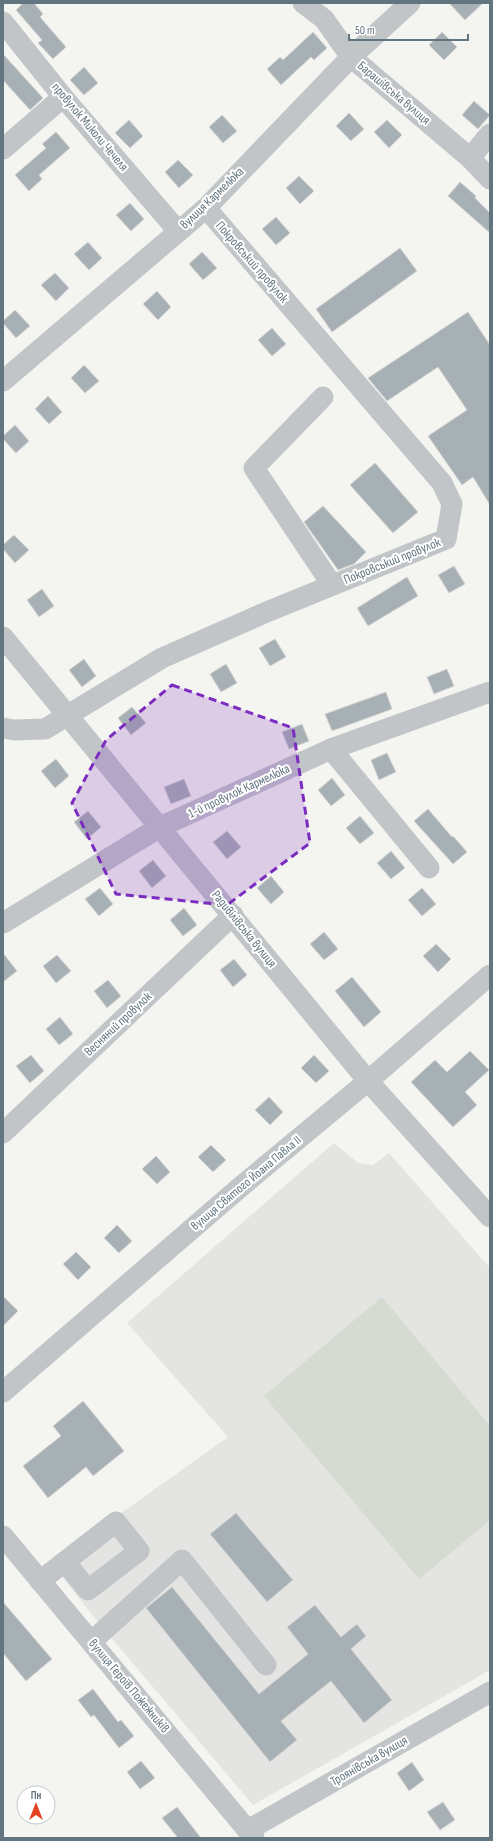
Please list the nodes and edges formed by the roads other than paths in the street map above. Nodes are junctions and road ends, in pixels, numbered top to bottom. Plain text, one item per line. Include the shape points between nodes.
1 (304, 3) edge
2 (410, 3) edge
3 (3, 22) edge
4 (351, 57) junction
5 (63, 97) junction
6 (490, 134) edge
7 (3, 149) edge
8 (470, 158) junction
9 (490, 179) edge
10 (206, 208) junction
11 (178, 231) junction
12 (3, 381) edge
13 (323, 397) dead end
14 (332, 585) junction
15 (3, 637) edge
16 (490, 692) edge
17 (68, 716) junction
18 (3, 728) edge
19 (331, 749) junction
20 (160, 827) junction
21 (429, 868) dead end
22 (233, 915) junction
23 (3, 923) edge
24 (490, 975) edge
25 (368, 1081) junction
26 (3, 1133) edge
27 (490, 1217) edge
28 (3, 1392) edge
29 (3, 1536) edge
30 (65, 1562) dead end
31 (40, 1581) junction
32 (92, 1641) junction
33 (266, 1666) dead end
34 (490, 1692) edge
35 (252, 1834) edge

1 - 4 street, Барашівська вулиця via 324,19
2 - 4 street, вулиця Кармелюка
3 - 5 street, провулок Миколи Чечеля
4 - 8 street, Барашівська вулиця
4 - 10 street, вулиця Кармелюка
5 - 7 street
5 - 11 street, провулок Миколи Чечеля
6 - 8 street
8 - 9 street, Барашівська вулиця
10 - 11 street, вулиця Кармелюка
10 - 14 street, Покровський провулок via 442,483 452,504 446,539
11 - 12 street, вулиця Кармелюка
13 - 14 street via 254,468
14 - 17 street, Покровський провулок via 162,658
15 - 17 street, Радивілівська вулиця
16 - 19 street, 1-й провулок Кармелюка
17 - 18 street, Покровський провулок via 45,729
17 - 20 street, Радивілівська вулиця
19 - 20 street, 1-й провулок Кармелюка
19 - 21 street
20 - 22 street, Радивілівська вулиця
20 - 23 street, 1-й провулок Кармелюка
22 - 25 street, Радивілівська вулиця
22 - 26 street, Весняний провулок
24 - 25 street, вулиця Святого Йоана Павла II
25 - 27 street, Радивілівська вулиця
25 - 28 street, вулиця Святого Йоана Павла II via 238,1189
29 - 31 street, вулиця Героїв Пожежників
30 - 31 street
31 - 32 street, вулиця Героїв Пожежників
32 - 33 street via 182,1560
32 - 35 street, вулиця Героїв Пожежників
34 - 35 street, Троянівська вулиця

